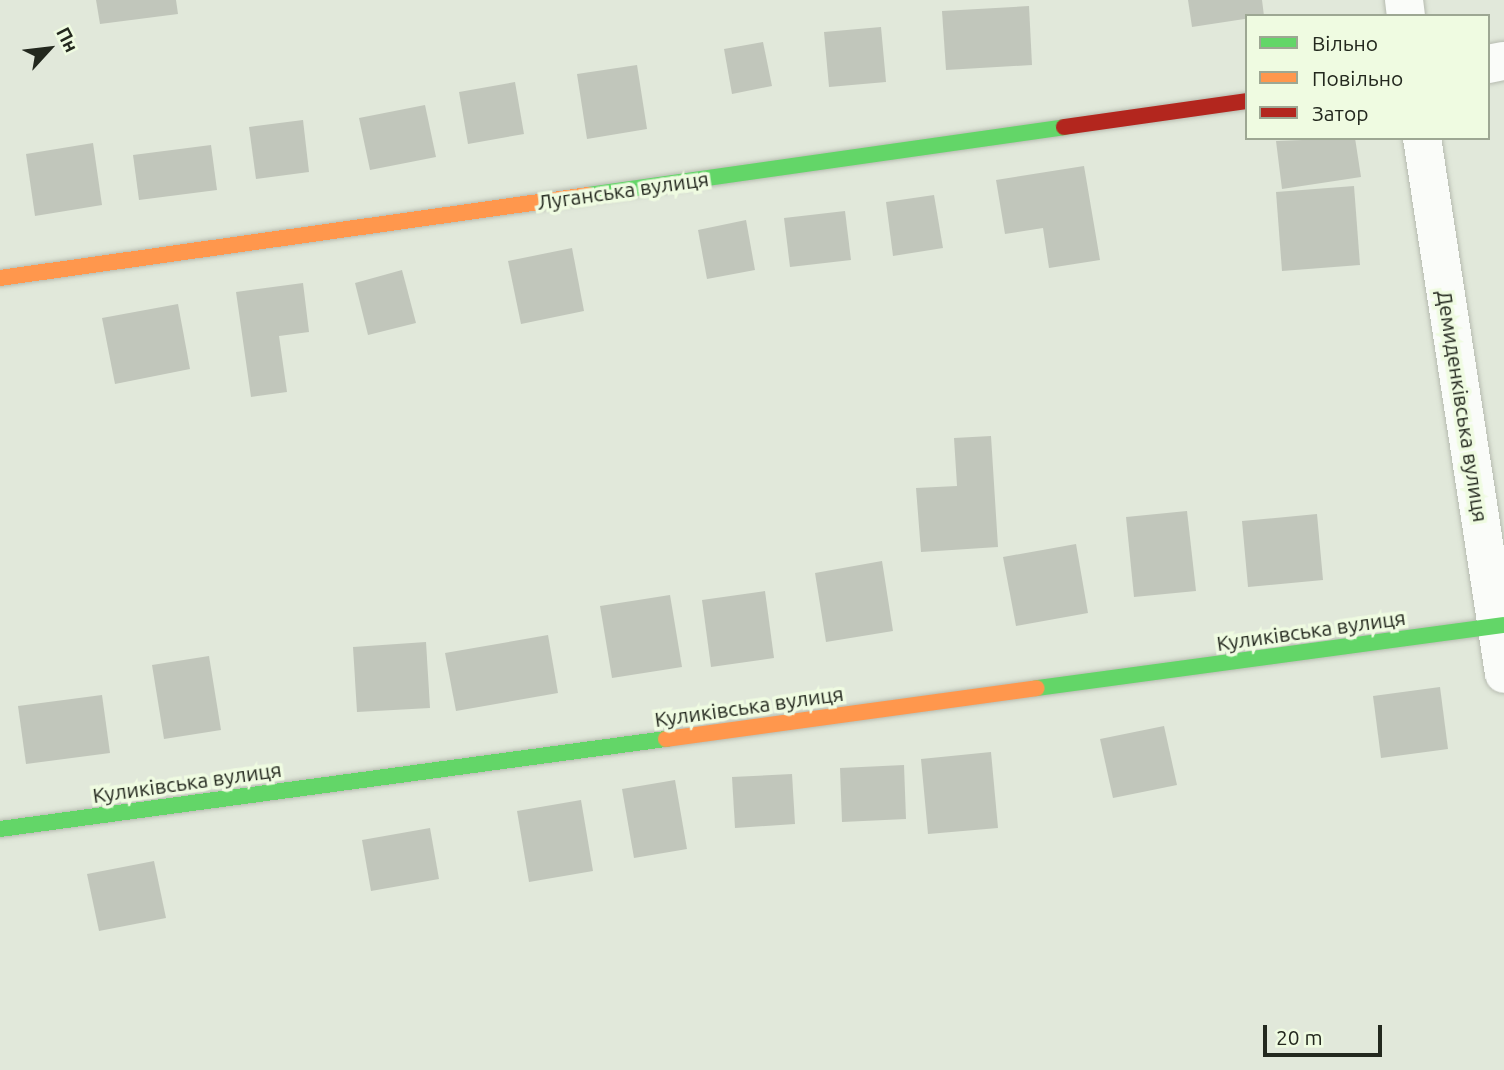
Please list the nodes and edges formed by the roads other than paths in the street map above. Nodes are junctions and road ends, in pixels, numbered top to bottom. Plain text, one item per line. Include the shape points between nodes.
1 (1245, 101) edge
2 (1422, 140) edge
3 (0, 278) edge
4 (1500, 626) edge
5 (1504, 674) edge
6 (0, 829) edge

1 - 3 street, Луганська вулиця
2 - 4 street, Демиденківська вулиця
4 - 5 street, Демиденківська вулиця
4 - 6 street, Куликівська вулиця

